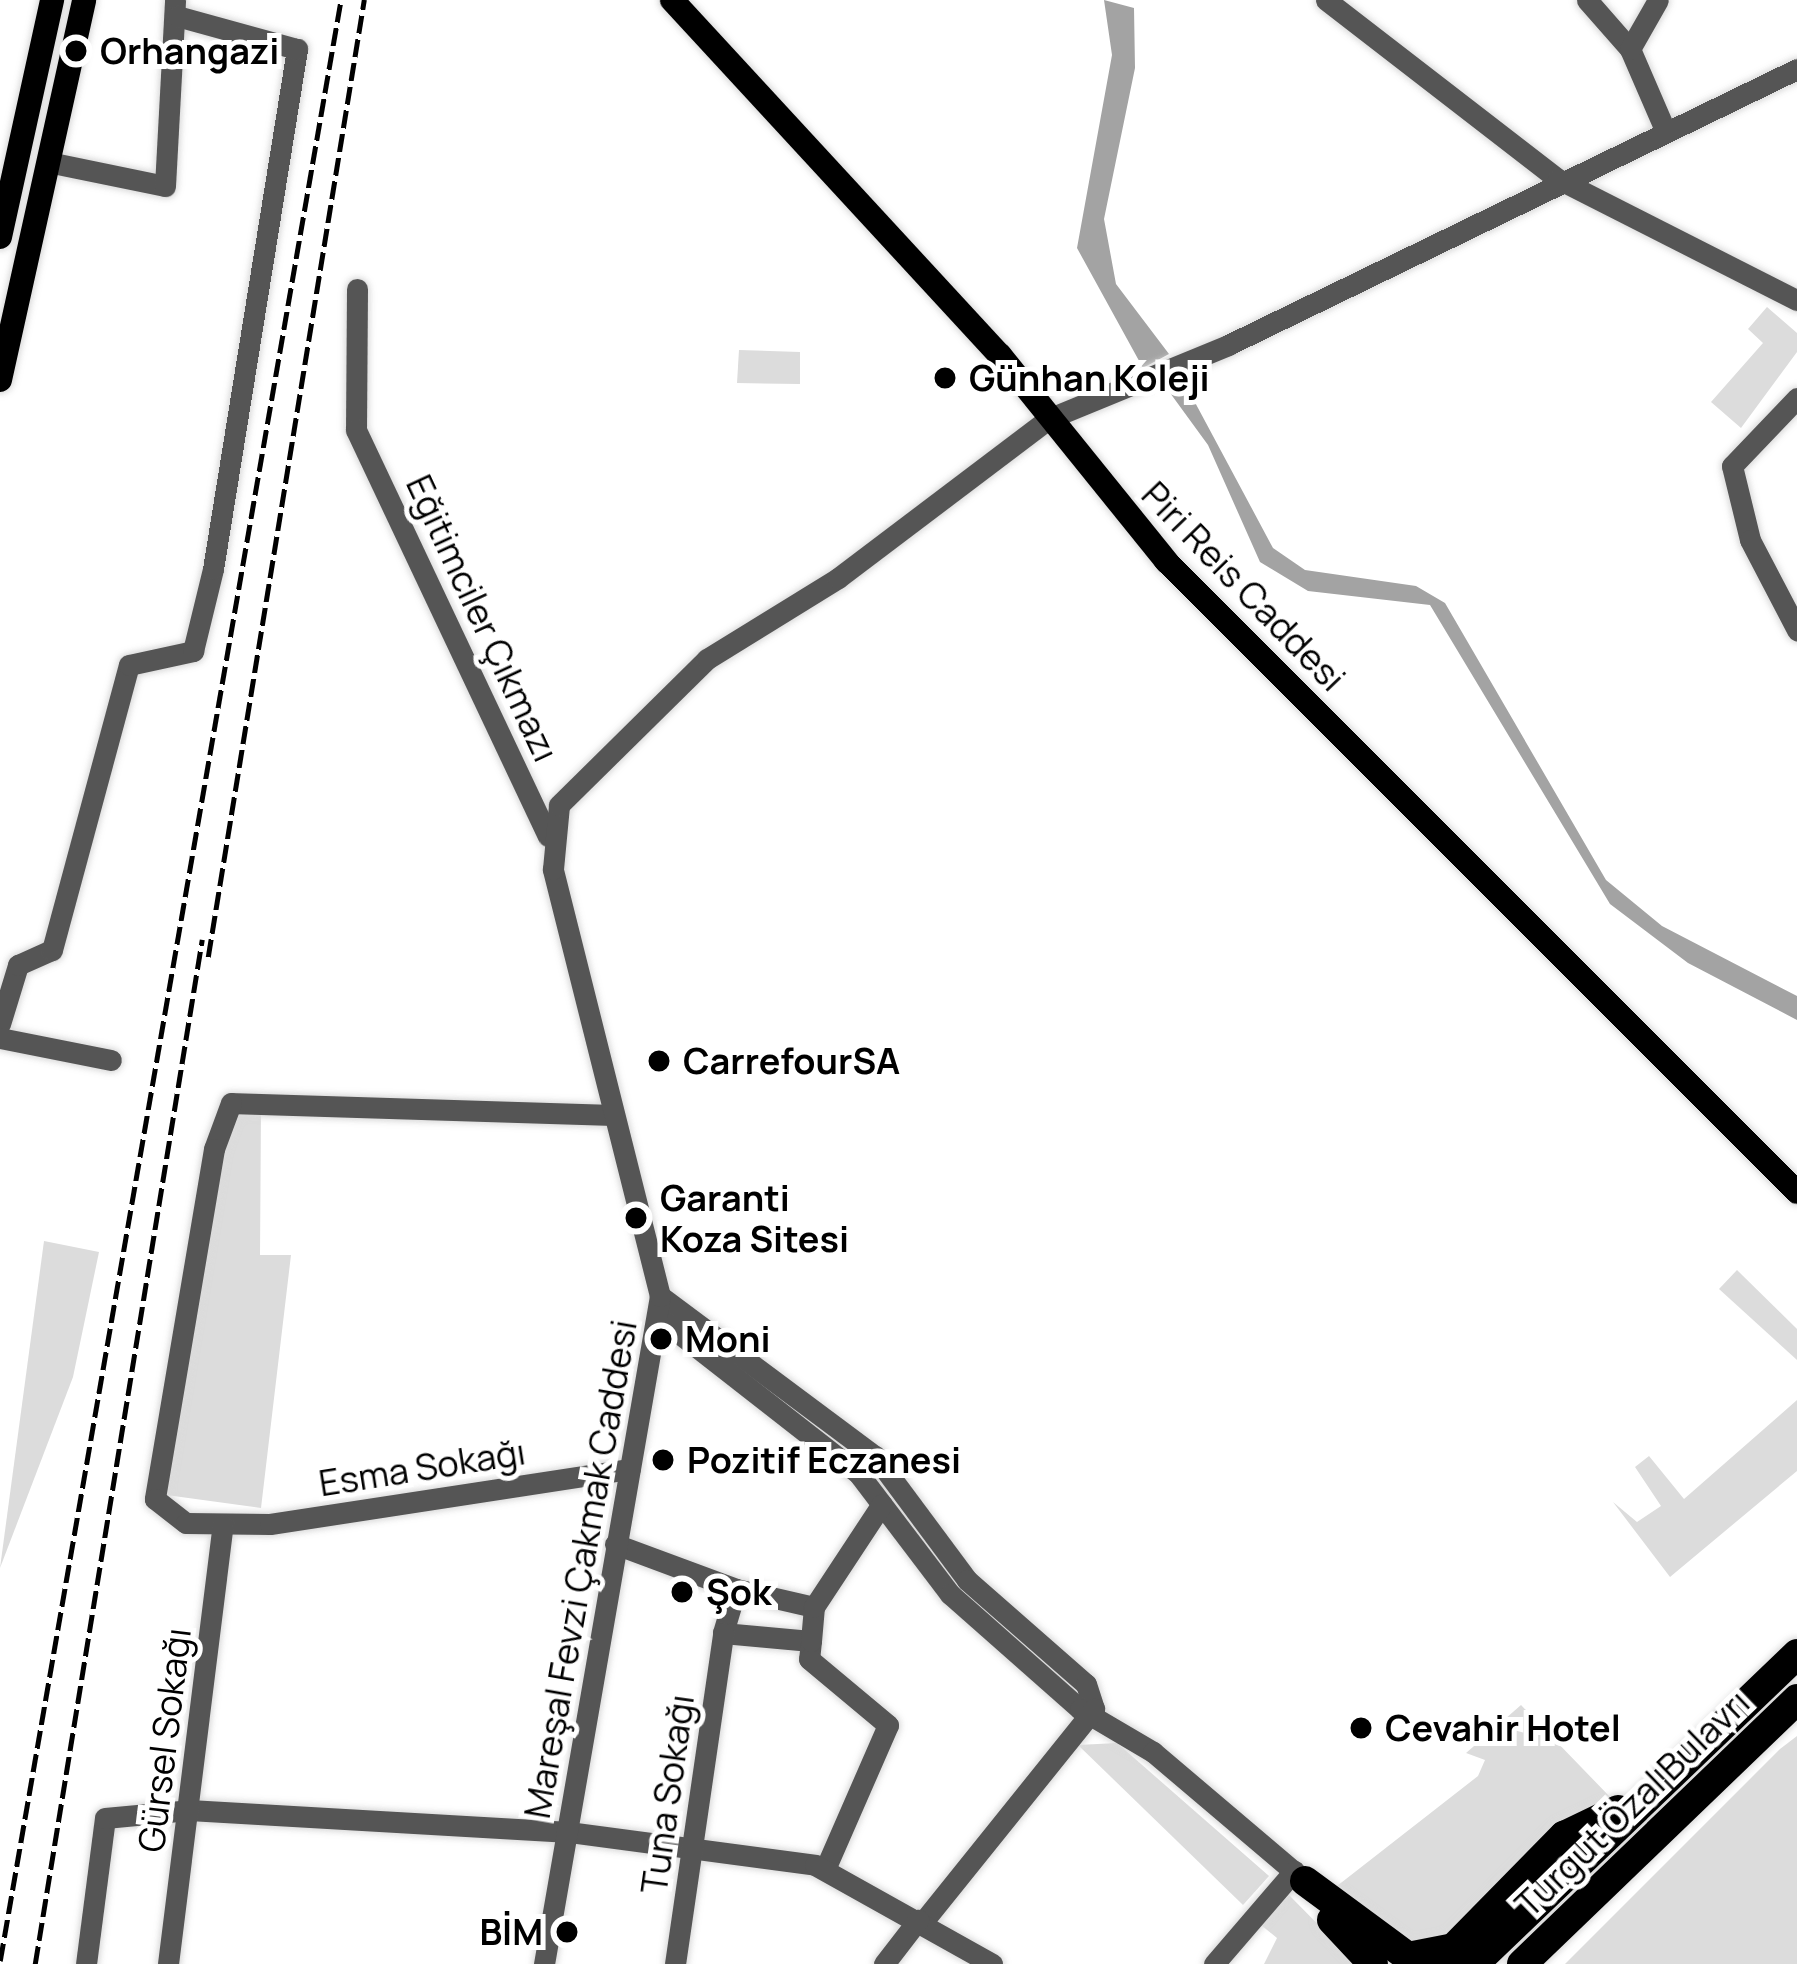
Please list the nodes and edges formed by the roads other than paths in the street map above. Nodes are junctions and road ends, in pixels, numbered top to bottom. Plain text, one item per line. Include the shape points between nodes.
1 (52, 0) edge
2 (84, 0) edge
3 (672, 0) edge
4 (691, 0) edge
5 (1326, 0) edge
6 (1587, 0) edge
7 (1658, 0) edge
8 (176, 8) edge
9 (1630, 49) junction
10 (1797, 69) edge
11 (20, 118) junction
12 (1666, 132) junction
13 (55, 134) junction
14 (48, 162) junction
15 (1558, 179) junction
16 (7, 198) junction
17 (38, 217) junction
18 (0, 237) edge
19 (357, 289) dead end
20 (1797, 300) edge
21 (0, 380) edge
22 (1797, 398) edge
23 (1053, 417) junction
24 (1795, 620) edge
25 (548, 836) junction
26 (0, 1024) edge
27 (0, 1038) edge
28 (111, 1060) dead end
29 (611, 1115) junction
30 (1797, 1174) edge
31 (1797, 1192) edge
32 (659, 1306) junction
33 (630, 1469) junction
34 (882, 1504) junction
35 (223, 1525) junction
36 (615, 1544) junction
37 (736, 1588) junction
38 (814, 1607) junction
39 (723, 1633) junction
40 (811, 1641) junction
41 (1797, 1654) edge
42 (1797, 1699) edge
43 (1094, 1709) junction
44 (189, 1810) junction
45 (569, 1832) junction
46 (693, 1854) junction
47 (825, 1869) junction
48 (1299, 1876) junction
49 (920, 1922) junction
50 (1455, 1959) edge
51 (86, 1964) edge
52 (168, 1964) edge
53 (544, 1964) edge
54 (676, 1964) edge
55 (884, 1964) edge
56 (992, 1964) edge
57 (1214, 1964) edge
58 (1373, 1964) edge
59 (1522, 1964) edge

1 - 11 main road
2 - 13 main road
3 - 23 main road, Piri Reis Caddesi
4 - 23 main road, Piri Reis Caddesi
5 - 15 street
6 - 9 street
7 - 9 street
8 - 14 street via 165,186
8 - 26 street via 297,49 214,569 194,651 129,665 52,950 18,965
9 - 12 street
10 - 12 street
11 - 13 main road via 32,142
11 - 16 main road
12 - 15 street
13 - 14 main road
14 - 17 main road
15 - 20 street
15 - 23 street via 1193,362
16 - 17 main road via 30,190
16 - 18 main road
17 - 21 main road
19 - 25 street, Eğitimciler Çıkmazı via 356,430
22 - 24 street via 1732,466 1750,539
23 - 25 street via 838,578 707,659 594,760
23 - 30 main road, Piri Reis Caddesi via 1334,717
23 - 31 main road, Piri Reis Caddesi via 1166,561
25 - 29 street, Mareşal Fevzi Çakmak Caddesi
27 - 28 street
29 - 32 street, Mareşal Fevzi Çakmak Caddesi
29 - 35 street, Esma Sokağı via 231,1103 214,1149 155,1498 170,1518
32 - 33 street, Mareşal Fevzi Çakmak Caddesi
32 - 34 street via 834,1452
32 - 43 street via 874,1456 967,1580 1086,1684
33 - 35 street, Esma Sokağı
33 - 36 street, Mareşal Fevzi Çakmak Caddesi
34 - 38 street
34 - 43 street via 950,1594
35 - 44 street, Gürsel Sokağı
36 - 37 street
36 - 45 street, Mareşal Fevzi Çakmak Caddesi via 619,1579
37 - 38 street
37 - 39 street, Tuna Sokağı
38 - 40 street
39 - 40 street
39 - 46 street, Tuna Sokağı
40 - 47 street via 809,1659 888,1725
41 - 50 highway
42 - 59 highway, Turgut Özal Bulavrı
43 - 48 street
43 - 49 street
44 - 45 street
44 - 51 street via 104,1819
44 - 52 street, Gürsel Sokağı
45 - 46 street
45 - 53 street, Mareşal Fevzi Çakmak Caddesi
46 - 47 street
46 - 54 street, Tuna Sokağı
47 - 49 street
48 - 50 highway via 1408,1958
48 - 57 street
48 - 58 highway
49 - 55 street
49 - 56 street

